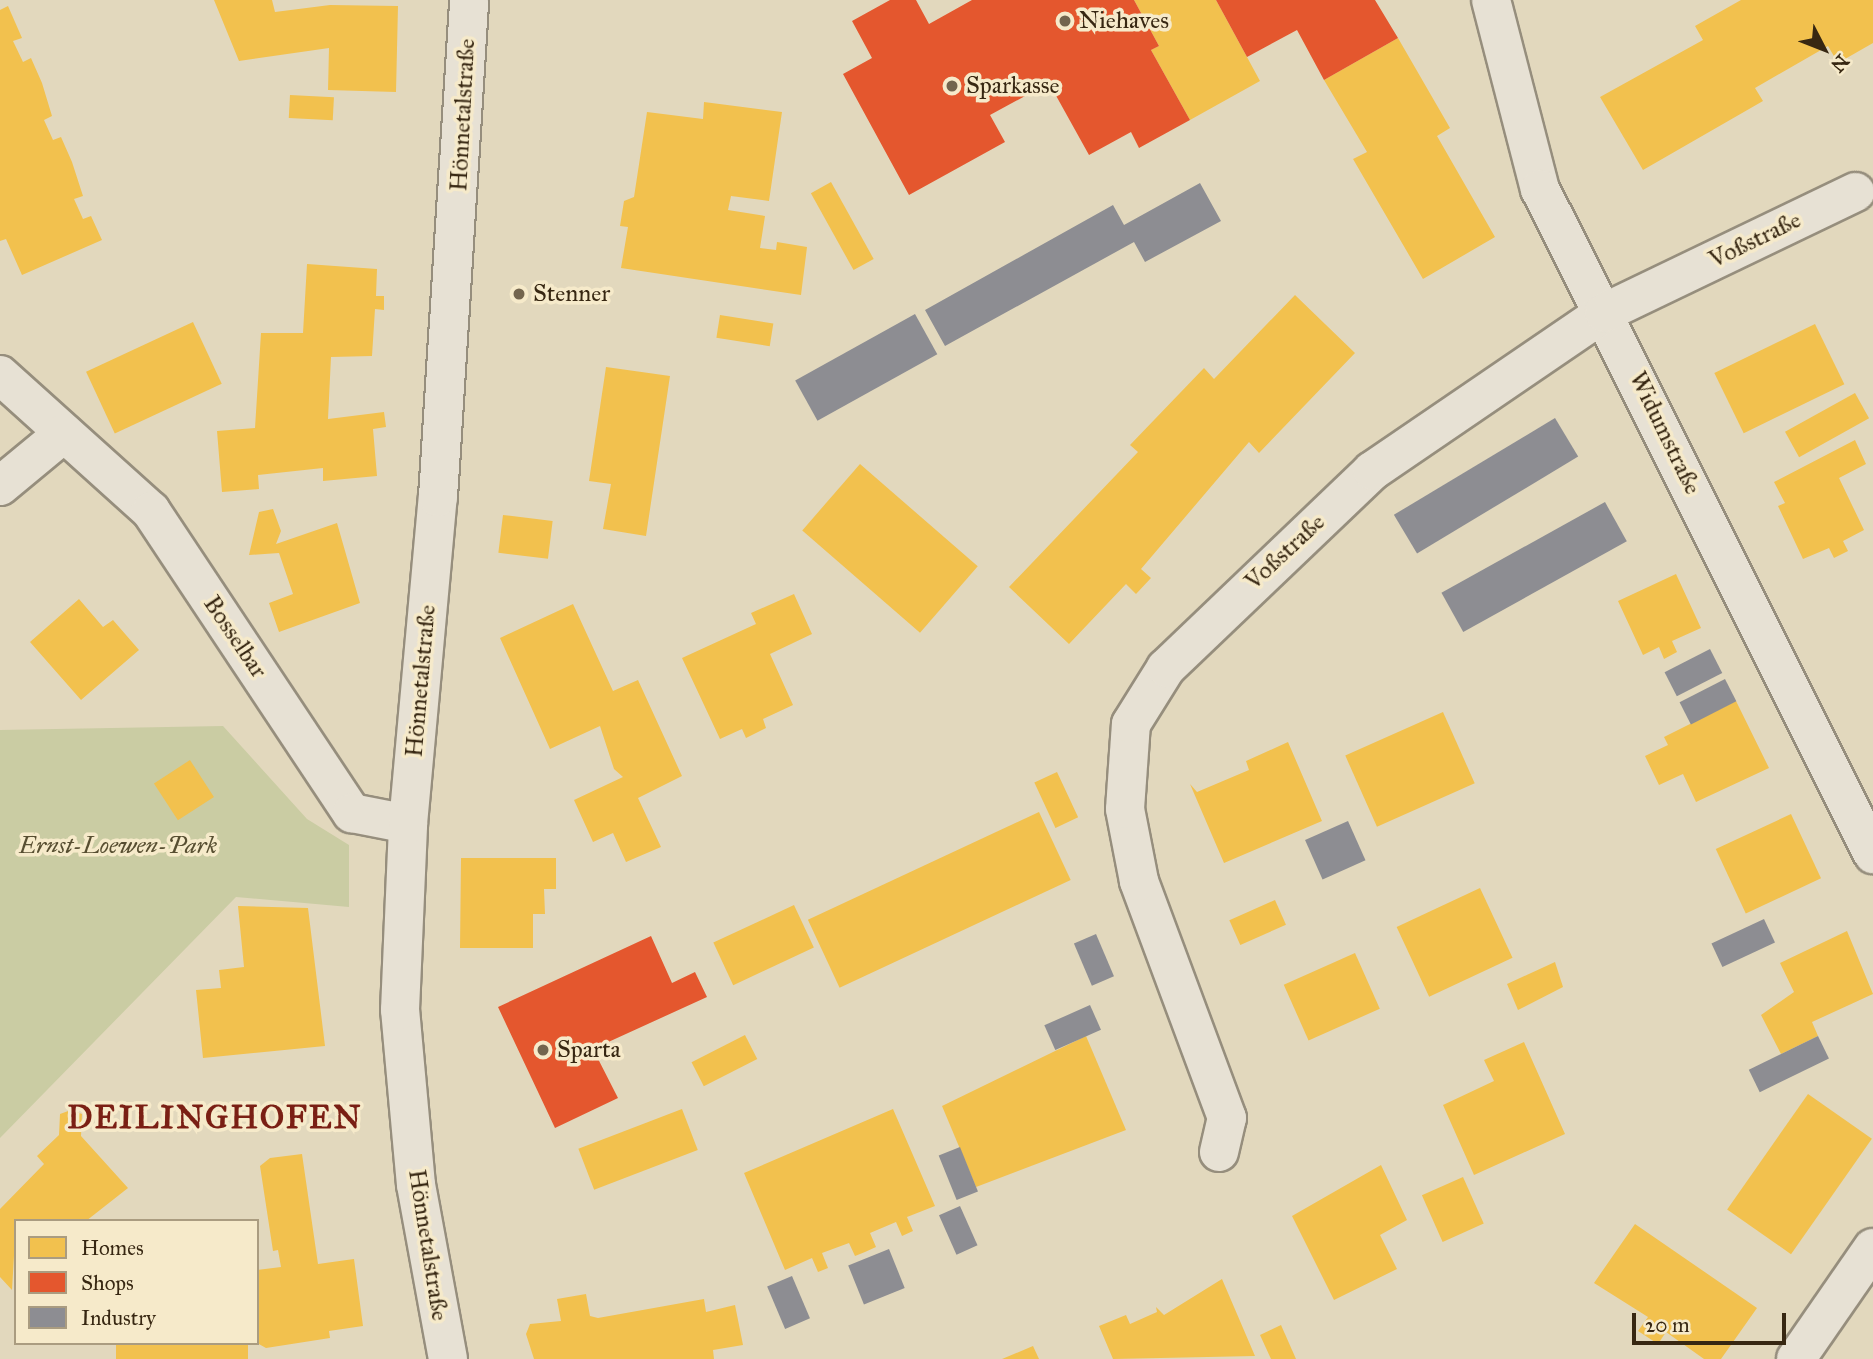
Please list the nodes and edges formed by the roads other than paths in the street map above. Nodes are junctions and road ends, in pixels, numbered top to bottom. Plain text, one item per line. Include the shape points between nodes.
1 (469, 0) edge
2 (1491, 0) edge
3 (1855, 192) dead end
4 (1604, 313) junction
5 (0, 375) edge
6 (64, 433) junction
7 (0, 486) edge
8 (408, 824) junction
9 (1873, 854) edge
10 (1219, 1152) dead end
11 (1873, 1248) edge
12 (448, 1359) edge
13 (1796, 1359) edge

1 - 8 street, Hönnetalstraße via 438,497
2 - 4 street, Widumstraße via 1540,189
3 - 4 street, Voßstraße
4 - 9 street, Widumstraße
4 - 10 street, Voßstraße via 1372,471 1166,668 1131,724 1125,809 1139,881 1227,1118
5 - 6 street, Bosselbar
6 - 7 street
6 - 8 street, Bosselbar via 151,511 352,813
8 - 12 street, Hönnetalstraße via 400,1010 416,1185
11 - 13 street

